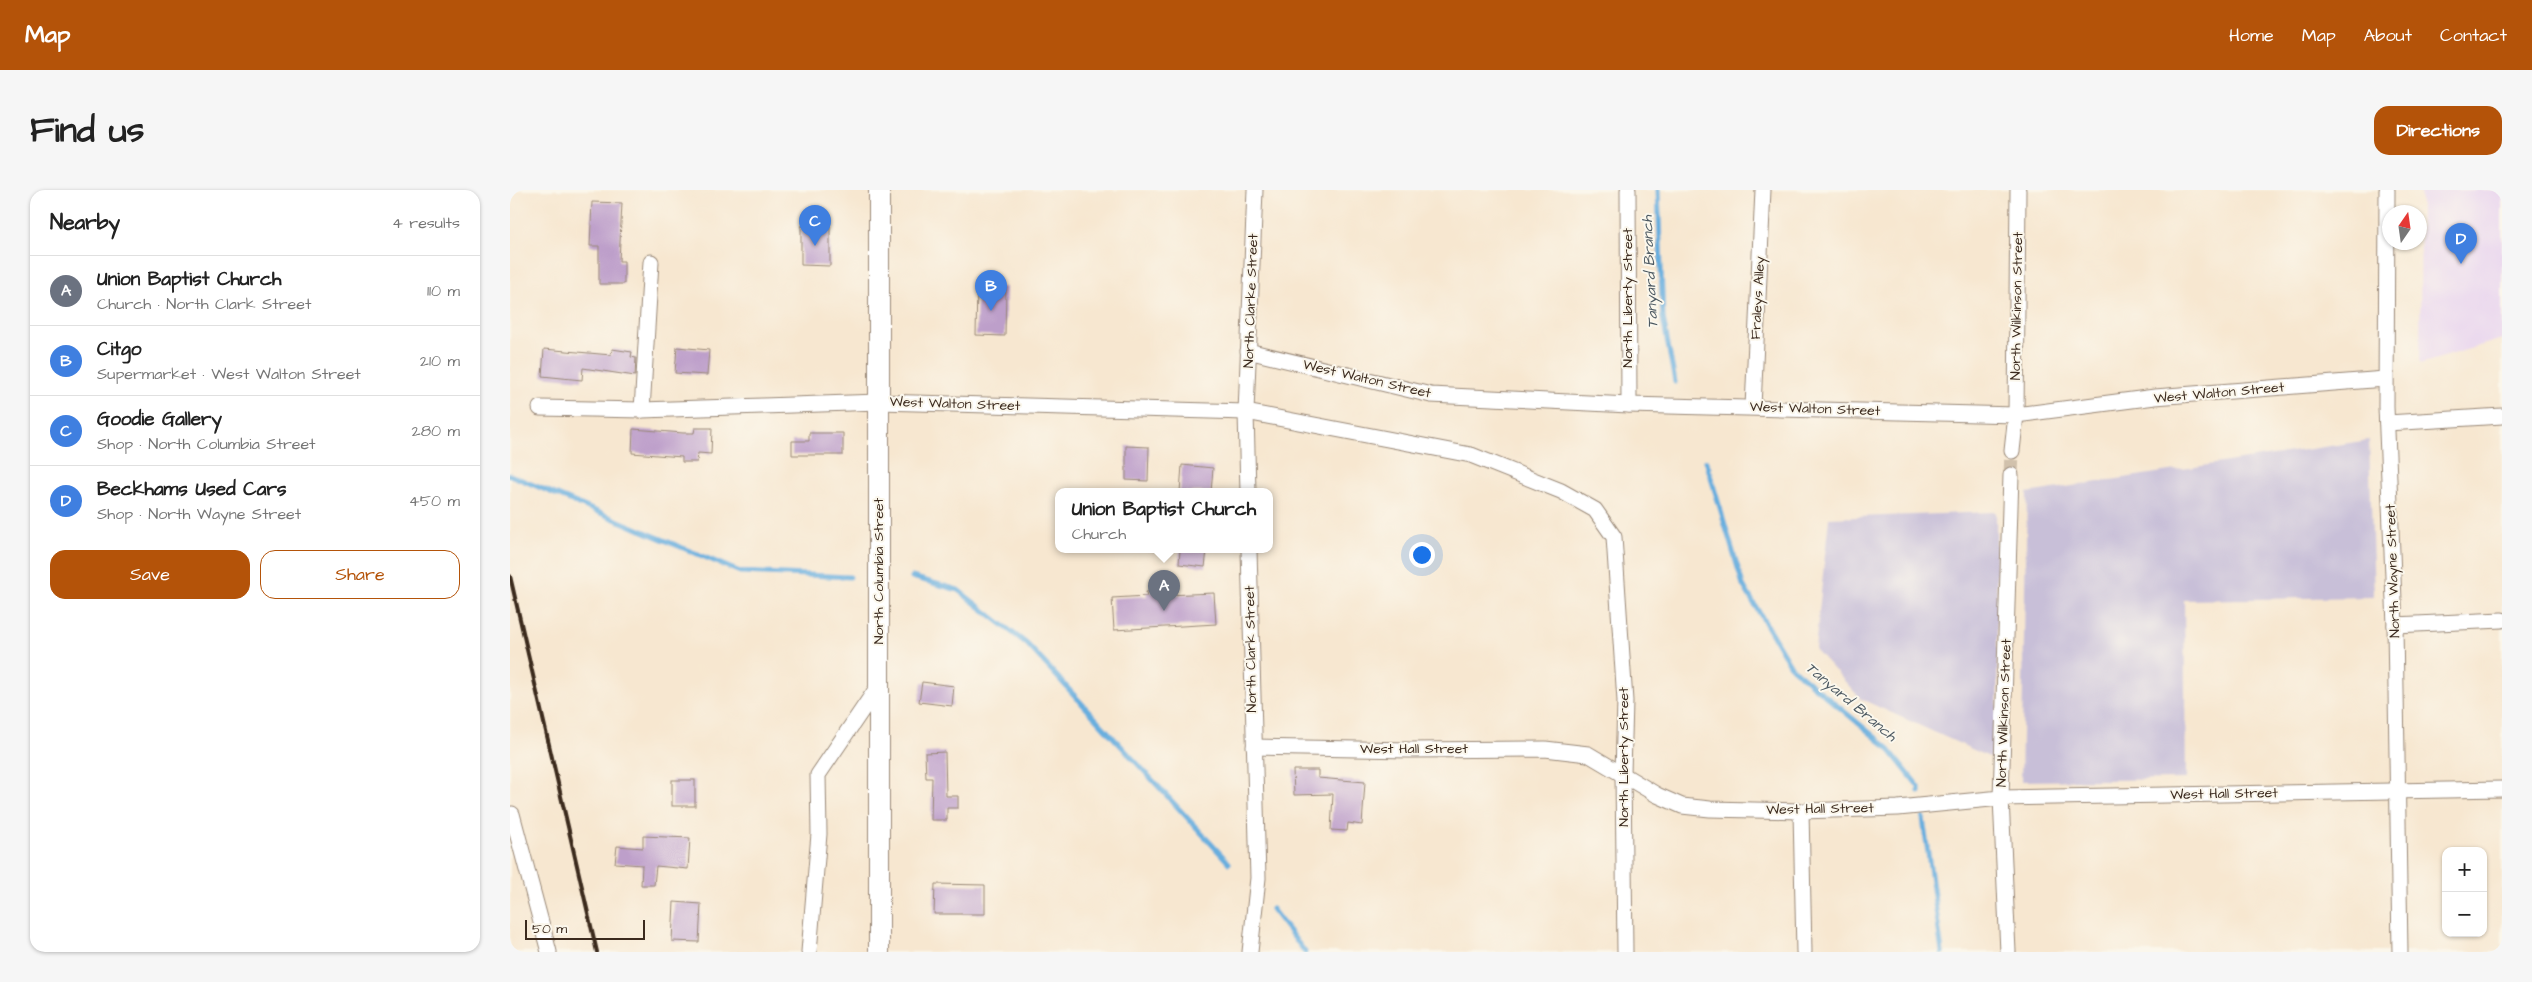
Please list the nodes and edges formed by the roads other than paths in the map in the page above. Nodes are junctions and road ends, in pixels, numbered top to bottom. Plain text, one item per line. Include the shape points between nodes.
1 (879, 190) edge
2 (1255, 190) edge
3 (1628, 190) edge
4 (1763, 190) edge
5 (2018, 190) edge
6 (2387, 190) edge
7 (651, 262) dead end
8 (1248, 350) junction
9 (2386, 379) junction
10 (879, 402) junction
11 (1629, 405) junction
12 (1753, 407) junction
13 (540, 408) dead end
14 (642, 410) junction
15 (1246, 412) junction
16 (2016, 415) junction
17 (2502, 416) edge
18 (2387, 423) junction
19 (2012, 451) tunnel mouth
20 (2010, 475) tunnel mouth
21 (1248, 488) edge
22 (1249, 553) edge
23 (1617, 563) joint
24 (2502, 620) edge
25 (2395, 625) junction
26 (879, 685) junction
27 (1254, 747) junction
28 (1623, 773) junction
29 (2502, 789) edge
30 (2399, 790) junction
31 (2001, 798) junction
32 (1801, 811) junction
33 (512, 814) dead end
34 (549, 952) edge
35 (809, 952) edge
36 (879, 952) edge
37 (1250, 952) edge
38 (1625, 952) edge
39 (1804, 952) edge
40 (2008, 952) edge
41 (2400, 952) edge

1 - 10 main road, North Columbia Street
2 - 8 street, North Clarke Street
3 - 11 street, North Liberty Street
4 - 12 street, Fraleys Alley
5 - 16 street, North Wilkinson Street
6 - 9 street, North Wayne Street
7 - 14 street
8 - 11 street, West Walton Street via 1431,395
8 - 15 street, North Clarke Street
9 - 16 street, West Walton Street via 2155,398
9 - 18 street, North Wayne Street
10 - 14 street, West Walton Street
10 - 15 street, West Walton Street
10 - 26 main road, North Columbia Street
11 - 12 street, West Walton Street
12 - 16 street, West Walton Street
13 - 14 street, West Walton Street
15 - 21 street
15 - 23 street, West Walton Street via 1471,455 1552,487 1595,510 1614,536
16 - 19 street, North Wilkinson Street
17 - 18 street
18 - 25 street, North Wayne Street
20 - 31 street, North Wilkinson Street
22 - 27 street, North Clark Street
23 - 28 street, North Liberty Street via 1625,701
24 - 25 street
25 - 30 street, North Wayne Street
26 - 35 street via 818,775 819,834
26 - 36 main road, North Columbia Street
27 - 28 street, West Hall Street via 1545,749 1588,754
27 - 37 street via 1258,878
28 - 32 street, West Hall Street via 1656,795 1682,806
28 - 38 street, North Liberty Street
29 - 30 street, West Hall Street
30 - 31 street, West Hall Street
30 - 41 street, North Wayne Street
31 - 32 street, West Hall Street via 1898,808
31 - 40 street, North Wilkinson Street
32 - 39 street
33 - 34 street

